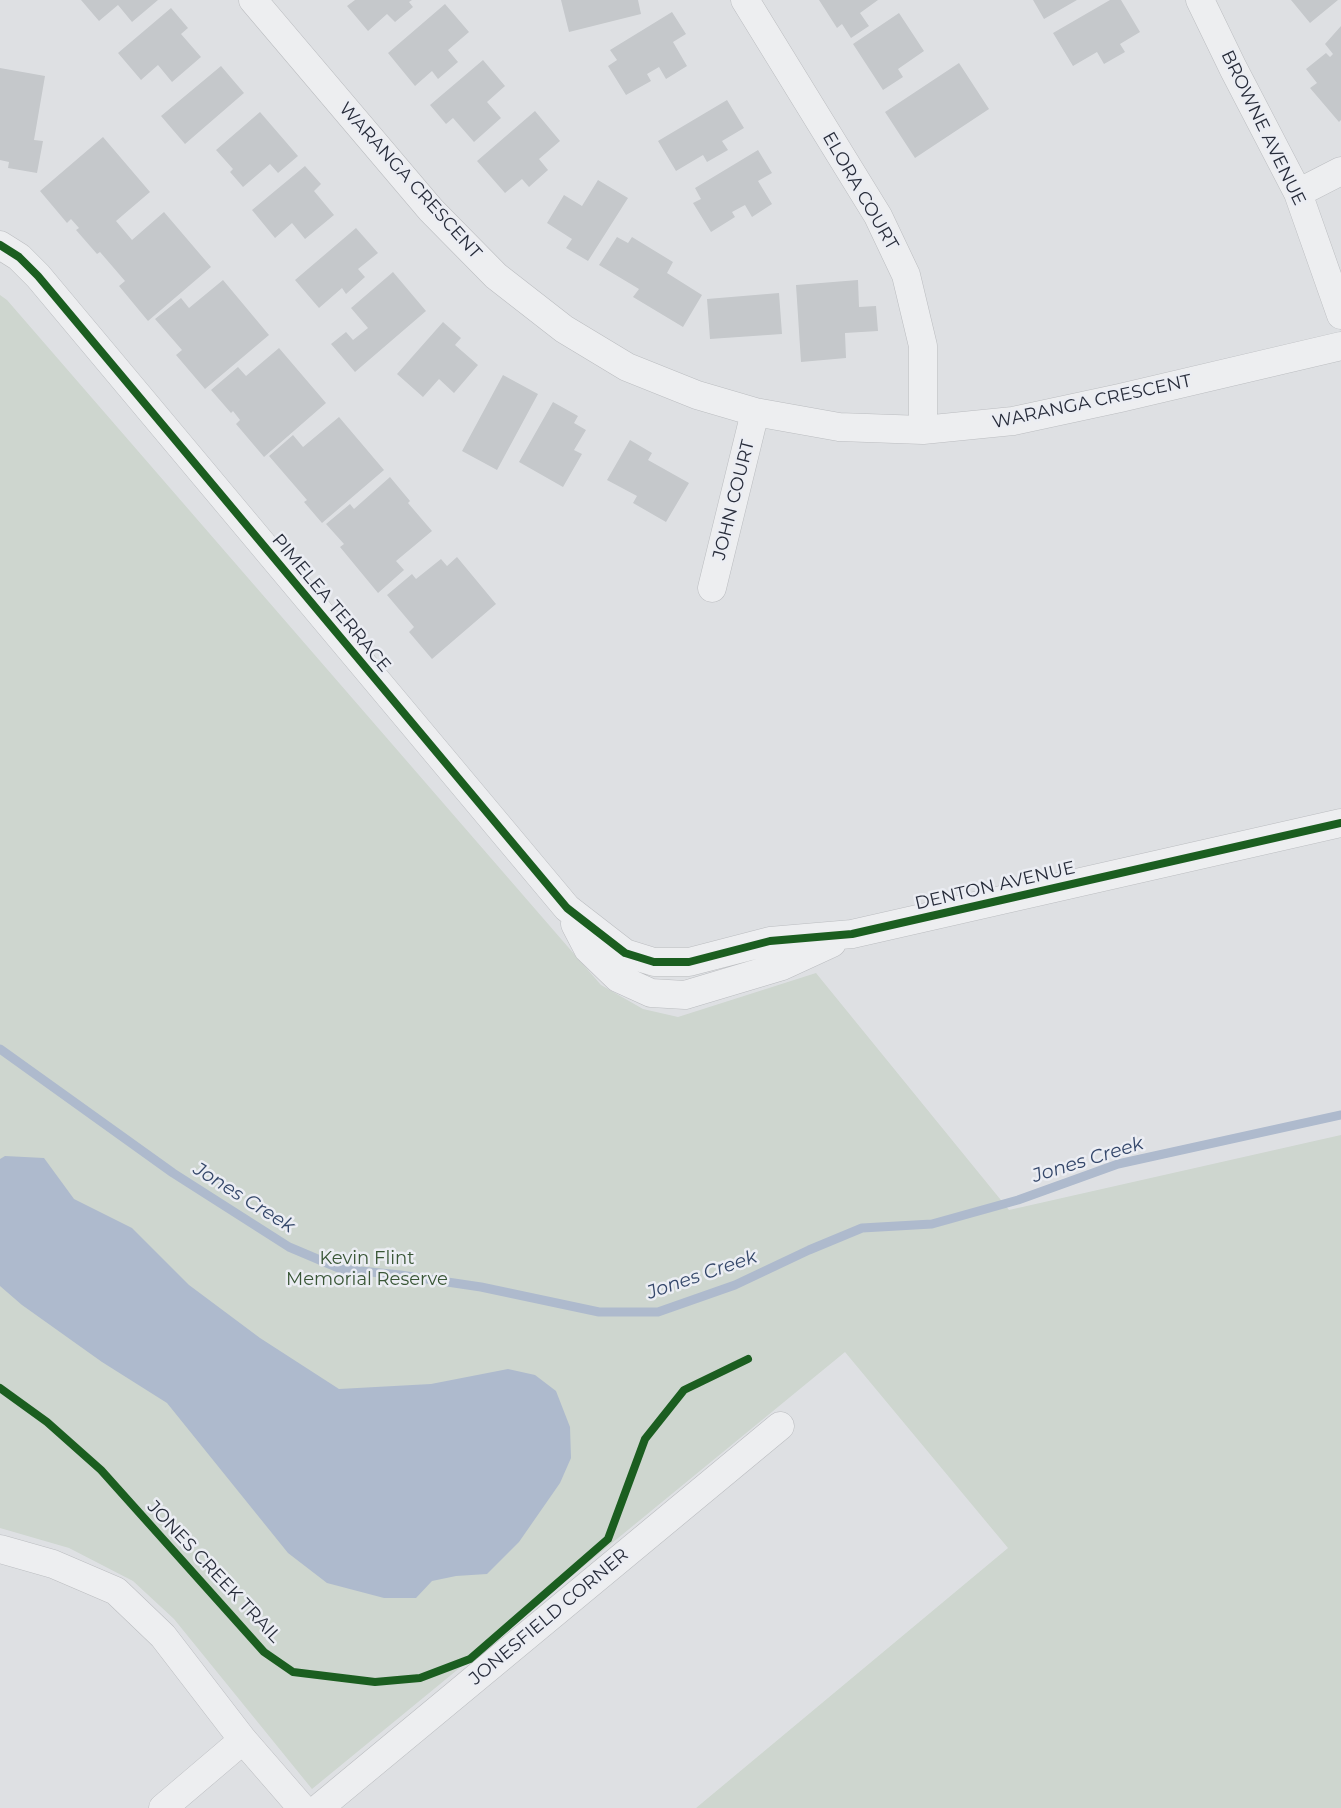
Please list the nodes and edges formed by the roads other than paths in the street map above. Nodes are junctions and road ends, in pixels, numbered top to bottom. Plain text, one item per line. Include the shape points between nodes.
1 (253, 0) edge
2 (745, 0) edge
3 (1200, 0) edge
4 (1341, 171) edge
5 (1298, 193) junction
6 (0, 245) edge
7 (1341, 315) edge
8 (1341, 346) edge
9 (755, 412) junction
10 (923, 430) junction
11 (712, 588) dead end
12 (1341, 823) edge
13 (566, 908) junction
14 (852, 934) junction
15 (654, 962) joint
16 (651, 993) joint
17 (780, 1426) dead end
18 (0, 1549) edge
19 (243, 1740) junction
20 (163, 1808) edge
21 (302, 1808) edge
22 (319, 1808) edge

1 - 9 street, WARANGA CRESCENT via 431,210 496,276 564,329 627,368 697,395
2 - 10 street, ELORA COURT via 878,216 906,275 923,346
3 - 5 street, BROWNE AVENUE
4 - 5 street
5 - 7 street, BROWNE AVENUE
6 - 13 street, PIMELEA TERRACE via 19,257 38,276
8 - 10 street, WARANGA CRESCENT via 1013,421
9 - 10 street, WARANGA CRESCENT via 838,427
9 - 11 street, JOHN COURT
12 - 14 street, DENTON AVENUE
13 - 15 street, PIMELEA TERRACE via 625,953
13 - 16 street, PIMELEA TERRACE via 588,949 618,978
14 - 15 street, DENTON AVENUE via 770,942 689,962
14 - 16 street, DENTON AVENUE via 782,966 685,995
17 - 22 street, JONESFIELD CORNER
18 - 19 street via 53,1564 116,1591 163,1636
19 - 20 street
19 - 21 street

